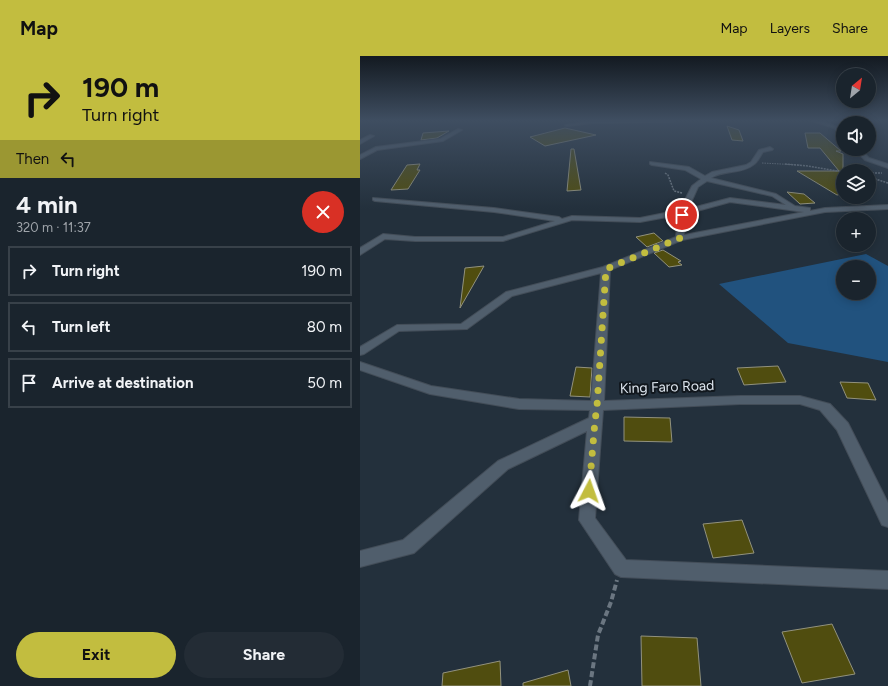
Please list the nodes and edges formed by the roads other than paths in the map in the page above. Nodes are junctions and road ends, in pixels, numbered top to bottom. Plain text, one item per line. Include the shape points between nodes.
1 (373, 150) edge
2 (766, 150) edge
3 (864, 156) edge
4 (360, 157) edge
5 (652, 163) dead end
6 (888, 166) edge
7 (705, 178) junction
8 (375, 199) dead end
9 (888, 207) edge
10 (796, 209) junction
11 (825, 210) junction
12 (684, 212) junction
13 (564, 220) junction
14 (680, 238) junction
15 (360, 252) edge
16 (606, 269) junction
17 (360, 352) edge
18 (360, 366) edge
19 (596, 413) junction
20 (888, 520) edge
21 (360, 559) edge
22 (888, 580) edge

1 - 4 street
2 - 7 street via 748,166 714,173
3 - 6 street
5 - 7 street via 687,168
7 - 10 street via 774,195
7 - 12 street via 695,186
8 - 13 street via 494,210
9 - 11 street
10 - 11 street
10 - 12 street via 730,200
11 - 14 street
12 - 13 street via 640,220
12 - 14 street
13 - 15 street via 503,238 415,239 383,236
14 - 16 street
16 - 17 street via 509,294 463,327 397,328
16 - 19 street
18 - 19 street, King Faro Road via 430,390
19 - 20 street, King Faro Road via 740,400 800,400 825,407 843,427
19 - 21 street via 503,465 408,547
19 - 22 street via 587,520 621,568

